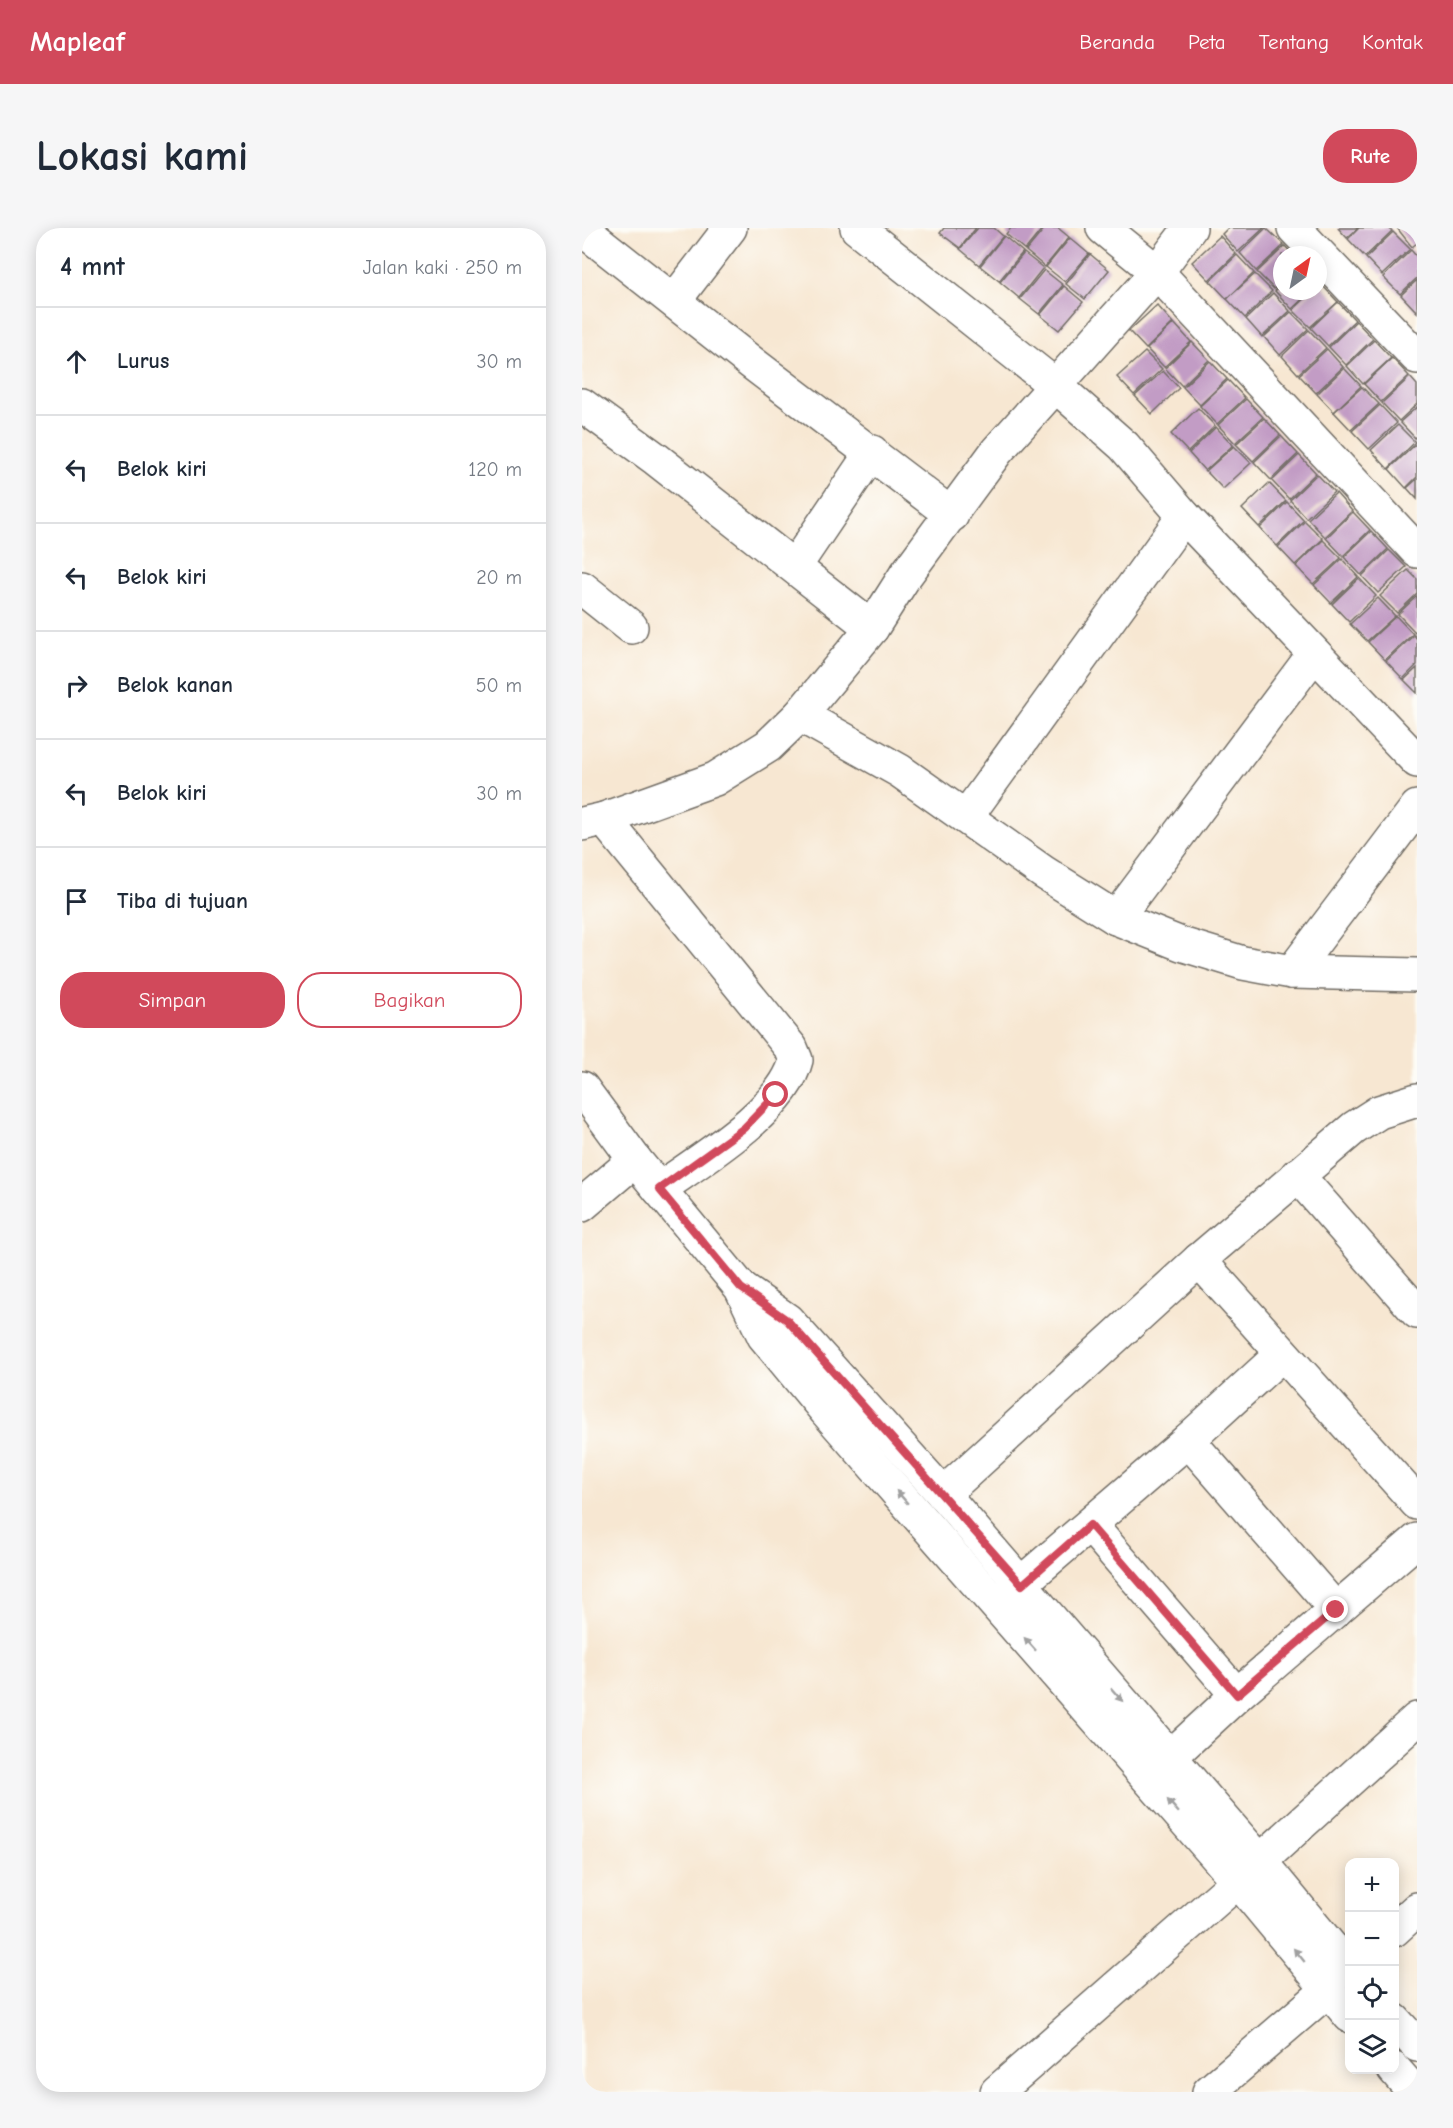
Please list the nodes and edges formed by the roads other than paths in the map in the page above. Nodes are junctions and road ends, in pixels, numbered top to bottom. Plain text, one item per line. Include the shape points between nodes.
1 (730, 228) edge
2 (857, 228) edge
3 (1103, 228) edge
4 (1190, 228) edge
5 (1294, 228) edge
6 (582, 229) edge
7 (1157, 272) junction
8 (674, 301) junction
9 (1417, 357) edge
10 (1056, 386) junction
11 (582, 405) edge
12 (872, 452) junction
13 (952, 516) junction
14 (1184, 516) junction
15 (1417, 551) edge
16 (795, 566) junction
17 (582, 588) edge
18 (631, 627) dead end
19 (872, 628) junction
20 (1314, 654) junction
21 (800, 714) junction
22 (1417, 761) edge
23 (1417, 807) edge
24 (966, 817) junction
25 (593, 821) edge
26 (1116, 918) junction
27 (1292, 972) junction
28 (1417, 975) edge
29 (582, 1088) edge
30 (1413, 1107) edge
31 (635, 1160) junction
32 (1298, 1175) junction
33 (659, 1189) junction
34 (582, 1205) edge
35 (1199, 1260) junction
36 (741, 1288) junction
37 (1417, 1312) edge
38 (1282, 1354) junction
39 (1188, 1440) junction
40 (943, 1494) junction
41 (1417, 1503) edge
42 (1090, 1525) junction
43 (1417, 1540) edge
44 (1022, 1585) junction
45 (996, 1604) junction
46 (1336, 1610) junction
47 (1076, 1671) junction
48 (1237, 1695) junction
49 (1417, 1719) edge
50 (1158, 1766) junction
51 (1249, 1870) junction
52 (1417, 1909) edge
53 (1399, 1926) edge
54 (1339, 1980) edge
55 (1345, 2000) edge
56 (1399, 2025) edge
57 (1417, 2045) edge
58 (1399, 2074) edge
59 (997, 2092) edge
60 (1209, 2092) edge
61 (1414, 2092) edge

1 - 8 street
2 - 10 street
3 - 7 street
4 - 7 street
5 - 9 street
6 - 8 street
7 - 10 street
7 - 15 street
8 - 12 street
10 - 13 street via 997,451
10 - 14 street via 1124,446
11 - 16 street
12 - 13 street
12 - 16 street
13 - 19 street via 905,576
14 - 20 street
14 - 24 street
16 - 19 street
17 - 18 street
19 - 21 street
20 - 22 street
20 - 26 street
21 - 24 street via 900,771
21 - 25 street via 768,746 715,779
23 - 27 street
24 - 26 street
25 - 33 street via 791,1048 796,1060 793,1073 782,1088 744,1128
26 - 27 street via 1181,944 1243,963
27 - 28 street
29 - 31 street
30 - 32 street via 1379,1112
31 - 33 street
31 - 34 street
32 - 35 street
32 - 37 street
33 - 36 street
35 - 38 street
35 - 40 street
36 - 40 street via 787,1320
45 -> 36 street via 764,1336
38 - 39 street
38 - 41 street
39 - 42 street
39 - 46 street
40 - 44 street
42 - 44 street
42 - 48 street
43 - 46 street
44 - 45 street
44 - 47 street
47 -> 45 street
46 - 48 street
47 - 50 street
48 - 50 street
49 - 51 street
50 - 51 street
51 - 54 street
51 - 59 street
52 - 53 street
54 - 55 street
54 - 60 street
56 - 57 street
58 - 61 street

